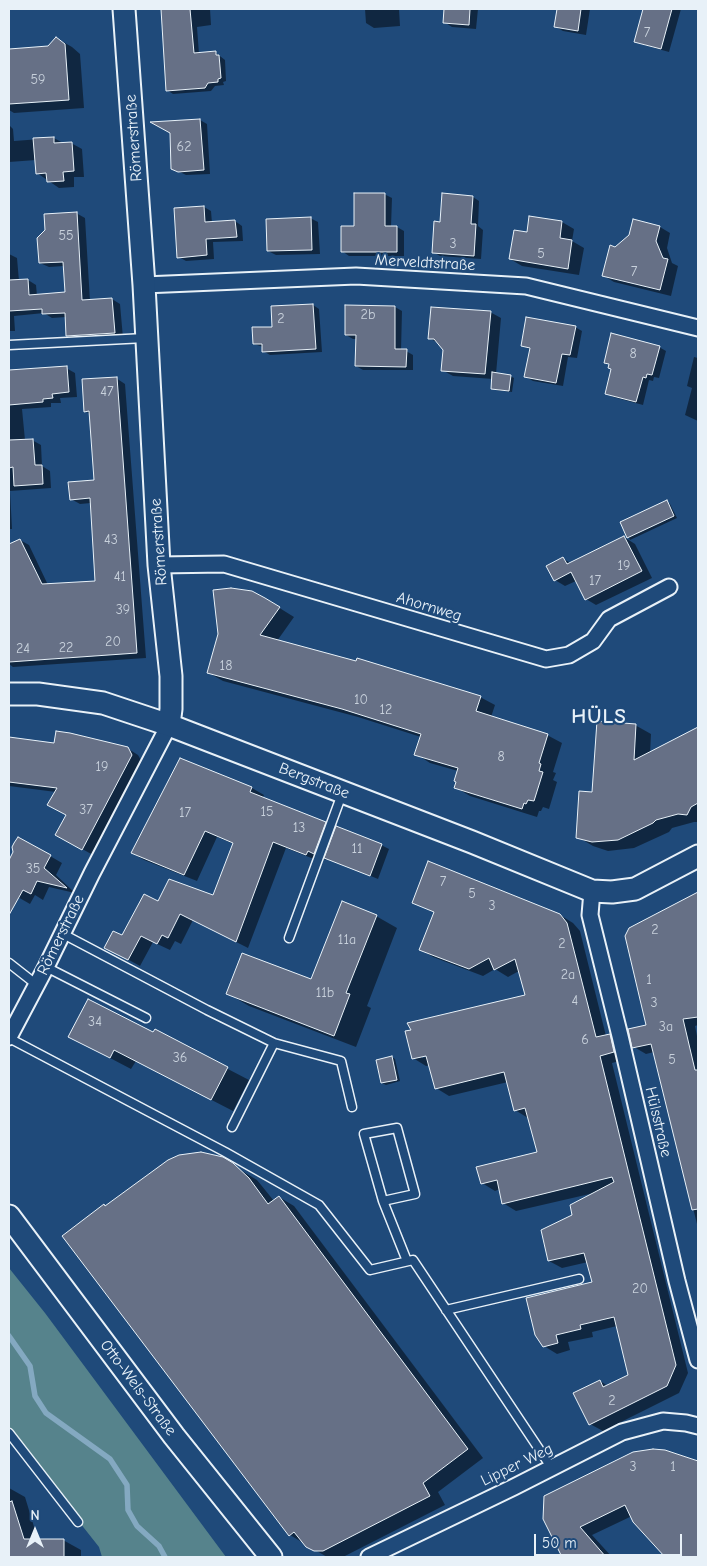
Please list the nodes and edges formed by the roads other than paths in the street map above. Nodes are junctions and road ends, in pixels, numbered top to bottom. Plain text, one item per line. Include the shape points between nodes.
1 (124, 9) edge
2 (144, 285) junction
3 (698, 328) edge
4 (147, 338) junction
5 (9, 345) edge
6 (159, 565) junction
7 (669, 587) dead end
8 (9, 694) edge
9 (169, 725) junction
10 (343, 792) junction
11 (698, 856) edge
12 (602, 891) junction
13 (63, 934) junction
14 (289, 938) dead end
15 (9, 963) edge
16 (46, 967) junction
17 (36, 985) junction
18 (146, 1018) dead end
19 (9, 1038) edge
20 (274, 1043) junction
21 (352, 1107) dead end
22 (232, 1127) dead end
23 (383, 1201) junction
24 (9, 1216) edge
25 (407, 1261) junction
26 (579, 1279) dead end
27 (446, 1310) junction
28 (698, 1360) edge
29 (692, 1424) edge
30 (9, 1433) edge
31 (551, 1467) junction
32 (78, 1522) dead end
33 (271, 1557) edge
34 (369, 1557) edge

1 - 2 main road, Römerstraße
2 - 3 street, Merveldtstraße via 356,276 526,286
2 - 4 main road, Römerstraße
4 - 5 lane
4 - 6 main road, Römerstraße
6 - 7 street, Ahornweg via 224,564 546,660 569,655 593,641 609,619
6 - 9 main road, Römerstraße via 171,676
8 - 9 main road, Bergstraße via 38,694 103,703
9 - 10 main road, Bergstraße
9 - 13 street, Römerstraße
10 - 12 main road, Bergstraße
10 - 14 lane
11 - 12 main road via 635,890
12 - 28 street, Hülsstraße via 590,915
13 - 16 street, Römerstraße
13 - 20 lane
15 - 17 lane
16 - 17 street, Römerstraße
16 - 18 lane
17 - 19 street, Römerstraße
19 - 25 lane via 319,1205 370,1270
20 - 21 lane via 341,1060
20 - 22 lane
23 - 23 lane via 364,1134 397,1128 414,1194
23 - 25 lane
24 - 33 main road, Otto-Wels-Straße via 174,1436
25 - 27 lane via 413,1260
26 - 27 lane
27 - 31 lane
29 - 31 street, Lipper Weg via 663,1421 622,1432
30 - 32 lane
31 - 34 street, Lipper Weg

